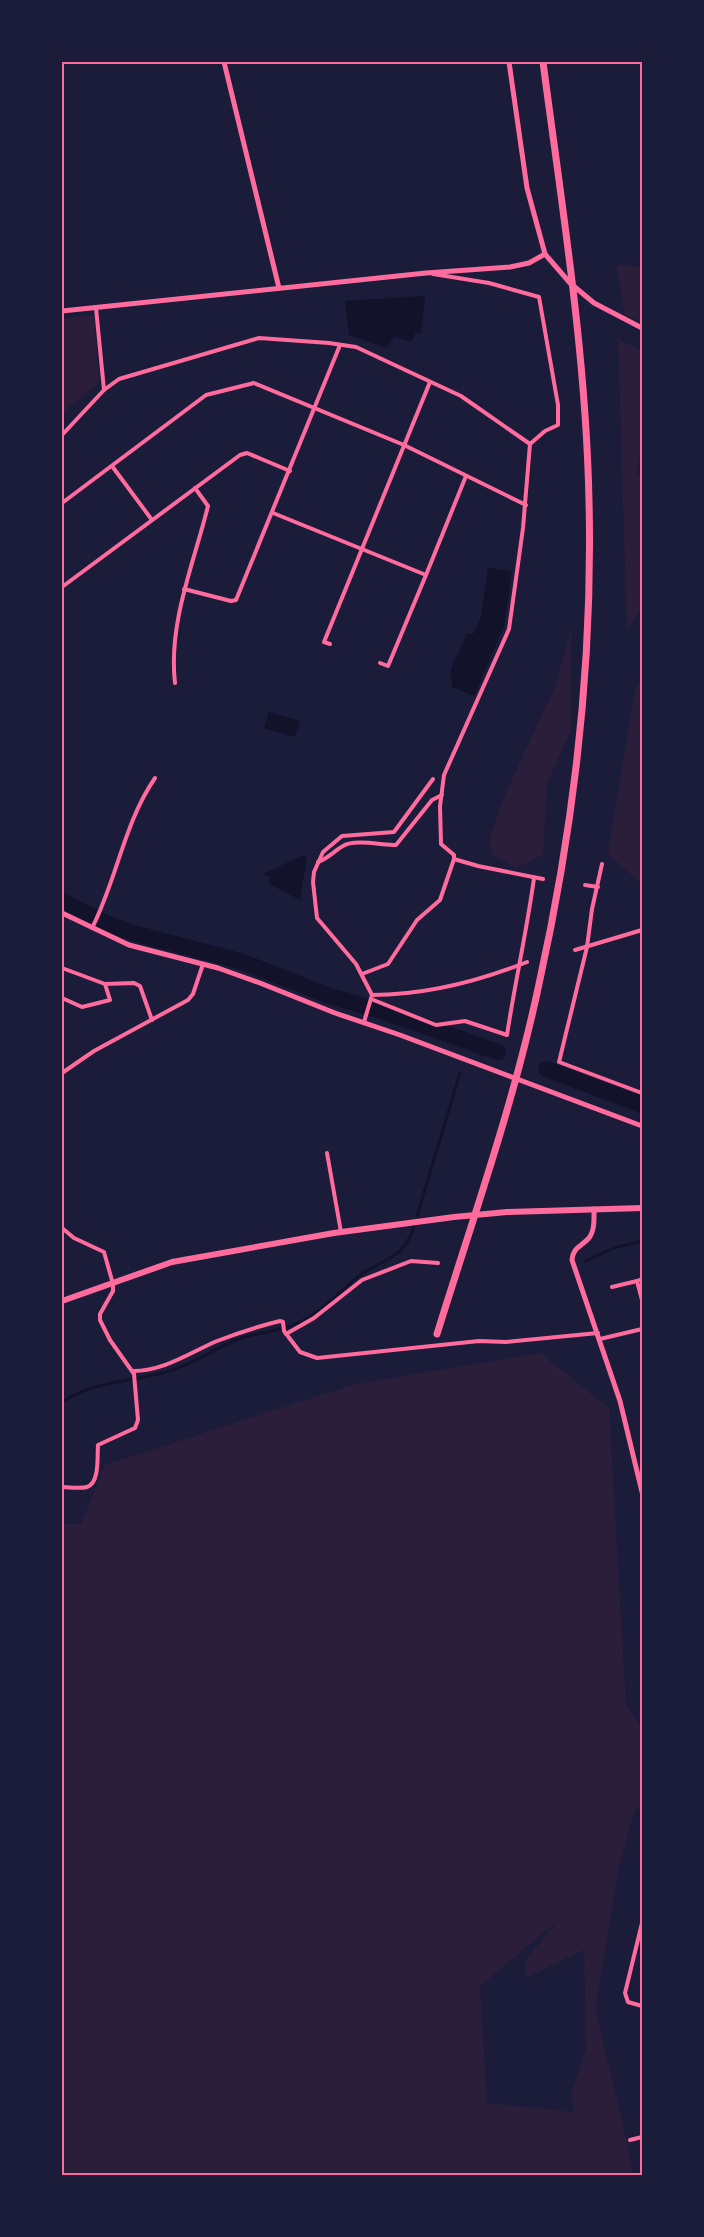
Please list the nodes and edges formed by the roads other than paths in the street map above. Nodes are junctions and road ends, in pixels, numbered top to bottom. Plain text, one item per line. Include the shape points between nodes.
1 (224, 62) edge
2 (509, 62) edge
3 (543, 62) edge
4 (545, 254) junction
5 (426, 273) junction
6 (279, 288) junction
7 (96, 308) junction
8 (62, 311) edge
9 (642, 328) edge
10 (340, 345) junction
11 (430, 382) junction
12 (104, 390) junction
13 (316, 408) junction
14 (62, 435) edge
15 (530, 444) junction
16 (404, 445) junction
17 (111, 466) junction
18 (290, 471) junction
19 (466, 476) junction
20 (195, 488) junction
21 (62, 503) edge
22 (526, 505) junction
23 (273, 513) junction
24 (152, 520) junction
25 (362, 549) junction
26 (426, 575) junction
27 (62, 587) edge
28 (184, 589) junction
29 (330, 645) dead end
30 (380, 663) dead end
31 (175, 683) dead end
32 (155, 778) dead end
33 (433, 779) dead end
34 (442, 795) junction
35 (454, 859) junction
36 (318, 862) junction
37 (602, 864) dead end
38 (534, 878) junction
39 (543, 879) dead end
40 (585, 885) dead end
41 (598, 887) junction
42 (62, 913) edge
43 (93, 925) junction
44 (642, 930) edge
45 (588, 946) junction
46 (575, 950) dead end
47 (527, 962) dead end
48 (203, 964) junction
49 (517, 966) junction
50 (62, 968) edge
51 (362, 974) junction
52 (105, 984) junction
53 (62, 998) edge
54 (371, 998) junction
55 (365, 1019) junction
56 (152, 1020) junction
57 (62, 1073) edge
58 (515, 1079) junction
59 (642, 1093) edge
60 (642, 1126) edge
61 (327, 1153) dead end
62 (642, 1208) edge
63 (594, 1209) junction
64 (62, 1228) edge
65 (341, 1232) junction
66 (438, 1263) dead end
67 (642, 1279) edge
68 (637, 1281) junction
69 (113, 1284) junction
70 (612, 1287) dead end
71 (62, 1300) edge
72 (642, 1300) edge
73 (642, 1329) edge
74 (285, 1333) junction
75 (437, 1334) dead end
76 (599, 1336) junction
77 (134, 1372) junction
78 (62, 1487) edge
79 (642, 1492) edge
80 (642, 1923) edge
81 (642, 2006) edge
82 (642, 2137) edge
83 (630, 2140) dead end

1 - 6 street
2 - 4 street via 526,188
3 - 58 highway via 586,423 587,638 580,729 557,891 539,986
4 - 5 street via 510,267
4 - 9 street via 594,303
5 - 6 street
5 - 15 street via 489,283 539,297 558,425
6 - 7 street
7 - 8 street
7 - 12 street
10 - 11 street via 356,347
10 - 12 street via 259,338 118,379
10 - 13 street
11 - 15 street via 461,396
11 - 16 street
12 - 14 street
13 - 16 street
13 - 17 street via 254,383 206,395
13 - 18 street
15 - 22 street
16 - 19 street
16 - 25 street
17 - 21 street
17 - 24 street
18 - 20 street via 247,453
18 - 23 street
19 - 22 street
19 - 26 street
20 - 24 street
20 - 28 street via 208,506
22 - 34 street via 509,628 444,775
23 - 25 street
23 - 28 street via 236,600
24 - 27 street
25 - 26 street
25 - 29 street via 324,642
26 - 30 street via 388,666
28 - 31 street via 173,658
32 - 43 street via 133,816
33 - 36 street via 394,832 342,836 323,852
34 - 35 street via 441,844
34 - 36 street via 432,800 396,845 345,844
35 - 38 street
35 - 51 street via 440,900 417,920 388,964
36 - 51 street via 312,892 317,918
37 - 41 street
38 - 39 street
38 - 49 street
40 - 41 street
41 - 45 street
42 - 43 street
43 - 48 street via 129,945
44 - 45 street
45 - 46 street
45 - 59 street via 559,1062
47 - 49 street
48 - 55 street via 335,1013
48 - 56 street via 188,1000
49 - 54 street via 426,992
49 - 54 street via 507,1035 465,1021 436,1025
50 - 52 street
51 - 54 street
52 - 53 street via 110,1000 82,1007
52 - 56 street via 140,986
54 - 55 street
55 - 58 street
56 - 57 street
58 - 60 street
58 - 75 highway
61 - 65 street
62 - 63 main road
63 - 65 main road via 507,1212
63 - 76 street via 592,1232 574,1249 572,1260
64 - 69 street via 104,1252
65 - 69 main road via 172,1262
66 - 74 street via 411,1262 362,1280 314,1318
67 - 68 street
68 - 70 street
68 - 72 street
69 - 71 main road
69 - 77 street via 100,1320
73 - 76 street
74 - 76 street via 300,1352 317,1358 479,1341
74 - 77 street via 283,1322 245,1330 156,1369
76 - 79 street via 623,1410
77 - 78 street via 138,1420 135,1428 98,1445 96,1476 89,1486
80 - 81 street via 625,1993 628,2002
82 - 83 street

